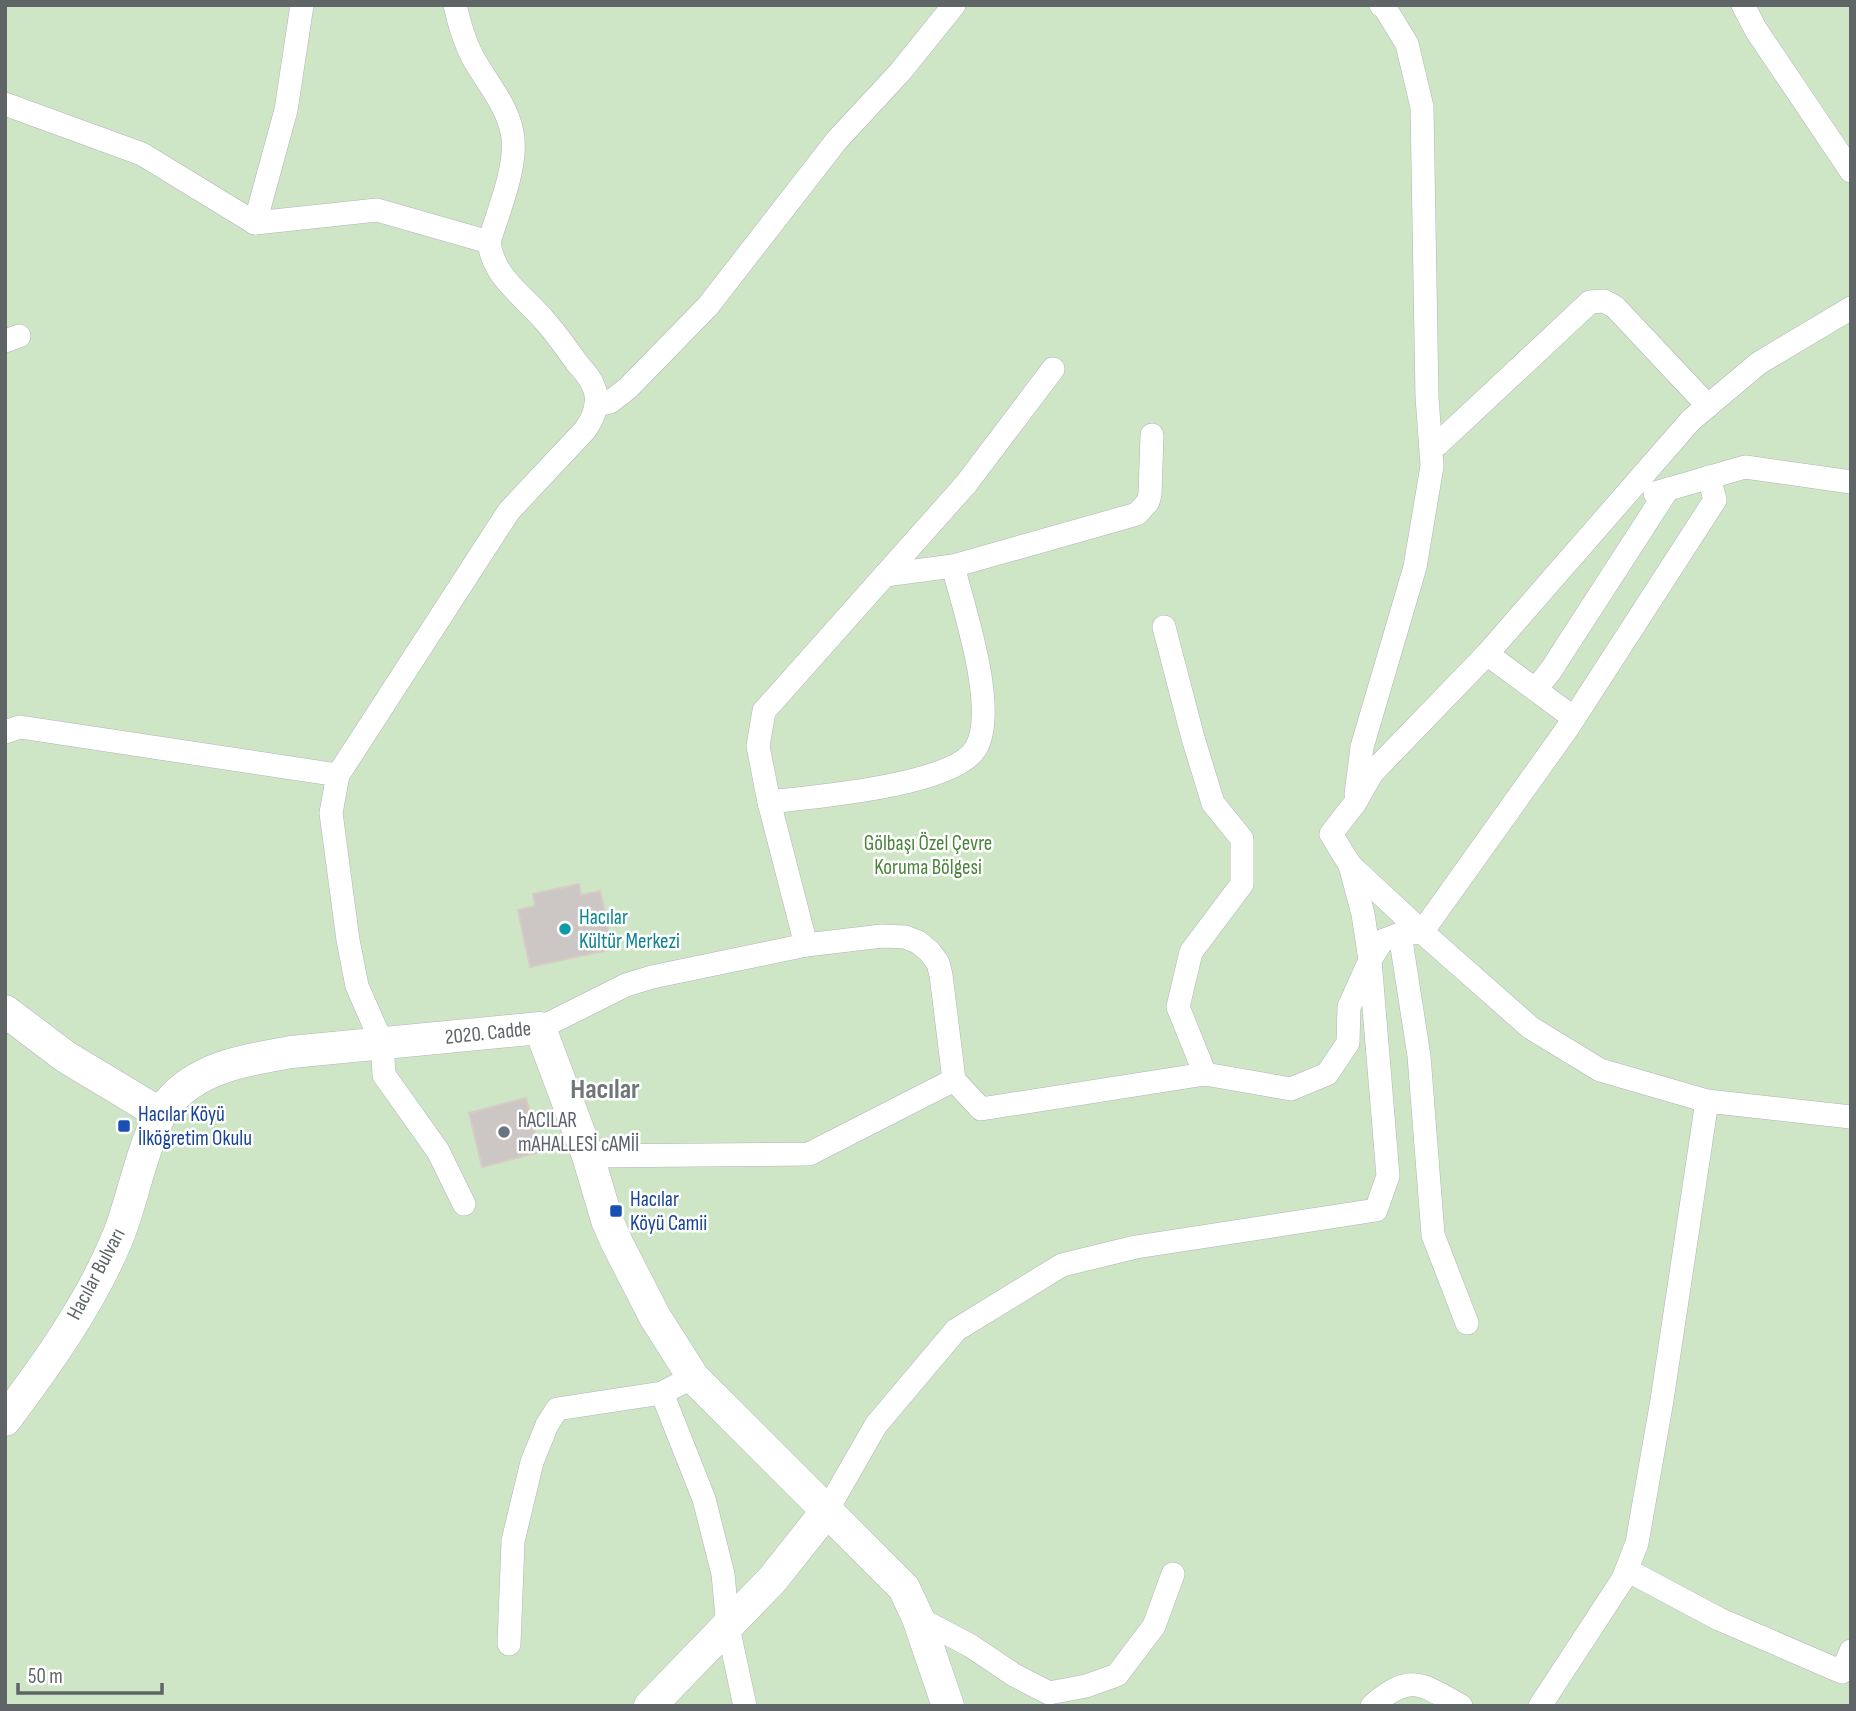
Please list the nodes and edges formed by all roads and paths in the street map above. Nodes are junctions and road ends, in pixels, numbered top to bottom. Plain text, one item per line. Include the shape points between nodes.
1 (302, 5) edge
2 (455, 5) edge
3 (954, 5) edge
4 (1743, 5) edge
5 (1385, 6) edge
6 (5, 104) edge
7 (1851, 171) edge
8 (255, 223) junction
9 (489, 242) junction
10 (1851, 308) edge
11 (1054, 369) dead end
12 (596, 405) junction
13 (1708, 406) junction
14 (1152, 435) dead end
15 (1431, 446) junction
16 (1709, 477) junction
17 (1851, 482) edge
18 (1668, 489) junction
19 (1618, 504) junction
20 (953, 566) junction
21 (885, 575) junction
22 (1164, 627) dead end
23 (1488, 654) junction
24 (1536, 689) junction
25 (1574, 718) junction
26 (10, 726) edge
27 (338, 775) junction
28 (769, 802) junction
29 (1355, 803) junction
30 (1350, 865) junction
31 (1411, 933) junction
32 (806, 945) junction
33 (1370, 960) junction
34 (5, 1011) edge
35 (540, 1028) junction
36 (382, 1043) junction
37 (1205, 1074) junction
38 (954, 1080) junction
39 (1707, 1101) junction
40 (159, 1113) junction
41 (1851, 1116) edge
42 (588, 1156) junction
43 (464, 1204) dead end
44 (1467, 1323) dead end
45 (693, 1377) junction
46 (662, 1393) junction
47 (5, 1420) edge
48 (826, 1512) junction
49 (1627, 1570) junction
50 (1173, 1574) dead end
51 (918, 1618) junction
52 (728, 1627) junction
53 (509, 1644) dead end
54 (1851, 1651) edge
55 (650, 1706) edge
56 (745, 1706) edge
57 (948, 1706) edge
58 (1372, 1706) edge
59 (1461, 1706) edge
60 (1540, 1706) edge

1 - 8 street via 286,110
2 - 9 street via 471,55 503,106 513,134 512,160
3 - 12 street via 837,140 708,306 628,388 610,402
4 - 7 street
5 - 15 street via 1407,44 1422,107
6 - 8 street via 142,154
8 - 9 street via 377,210
9 - 12 street via 504,278 545,320 592,381
10 - 13 street via 1759,363
11 - 21 street via 966,484
12 - 27 street via 585,430 509,511
13 - 15 street via 1615,307 1597,300
13 - 19 street
14 - 20 street via 1150,494 1137,514
15 - 29 street via 1432,466 1415,567 1362,747
16 - 17 street via 1745,467
16 - 18 street
16 - 25 street via 1715,500
18 - 19 street
18 - 24 street
19 - 23 street
20 - 21 street
20 - 28 street via 981,686 983,719 976,747 948,770 868,790
21 - 28 street via 764,711 758,746
22 - 37 street via 1213,803 1242,839 1242,884 1191,952 1178,1006
23 - 24 street
23 - 29 street via 1372,773
24 - 25 street
25 - 31 street
26 - 27 street
27 - 36 street via 331,813 348,940 357,986
28 - 32 street
29 - 30 street via 1331,834
30 - 31 street
30 - 33 street
31 - 33 street via 1382,941
31 - 39 street via 1531,1028 1600,1070
31 - 44 street via 1433,1235
32 - 35 street, 2020. Cadde via 626,985
32 - 38 street, 2020. Cadde via 905,937 929,951 941,975
33 - 37 street via 1349,1007 1348,1043 1327,1074 1291,1089
33 - 48 street via 1388,1176 1376,1210 1136,1247 1062,1265 956,1330 876,1424
34 - 40 street via 66,1057
35 - 36 street, 2020. Cadde
35 - 42 street
36 - 40 street, 2020. Cadde via 291,1052 215,1069 181,1090
36 - 43 street via 384,1075 438,1151
37 - 38 street via 981,1109
38 - 42 street via 809,1154
39 - 41 street
39 - 49 street via 1653,1452 1637,1543
40 - 47 street, Hacılar Bulvarı via 106,1262 62,1338
42 - 45 street via 617,1243
45 - 46 street
45 - 48 street
46 - 52 street via 704,1499 723,1574
46 - 53 street via 557,1409 547,1425 513,1541
48 - 51 street via 904,1588
48 - 52 street
49 - 54 street via 1719,1619 1842,1672
49 - 60 street
50 - 51 street via 1154,1626 1117,1675 1049,1693
51 - 57 street
52 - 55 street
52 - 56 street
58 - 59 street via 1389,1691 1408,1684 1424,1686

